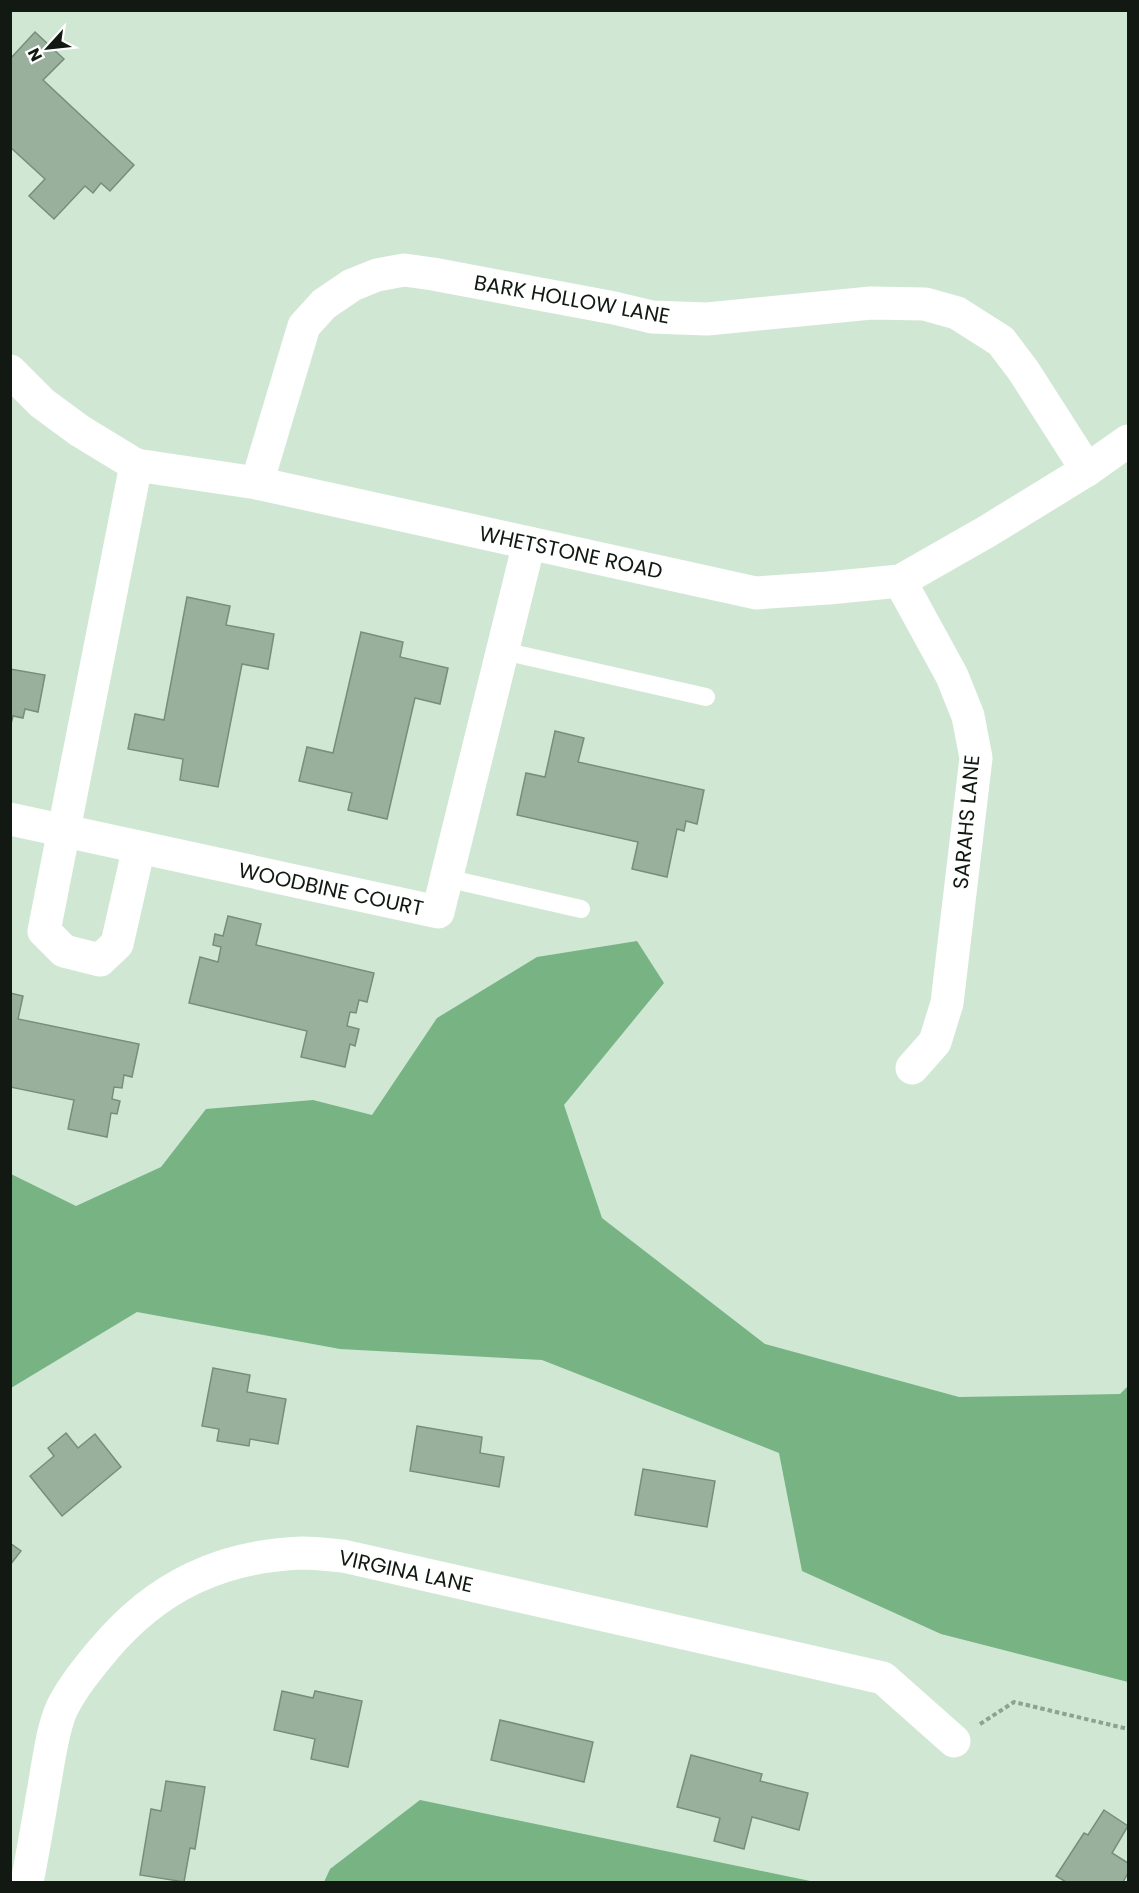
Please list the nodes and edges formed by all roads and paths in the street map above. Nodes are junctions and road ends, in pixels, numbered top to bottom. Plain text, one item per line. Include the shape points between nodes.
1 (10, 371) edge
2 (1128, 441) edge
3 (136, 465) junction
4 (1087, 470) junction
5 (258, 483) junction
6 (530, 543) junction
7 (900, 581) junction
8 (503, 651) junction
9 (706, 697) dead end
10 (10, 819) edge
11 (63, 830) junction
12 (139, 847) junction
13 (446, 878) junction
14 (581, 909) dead end
15 (912, 1068) dead end
16 (1128, 1729) edge
17 (954, 1741) joint
18 (27, 1882) edge

1 - 3 street, WHETSTONE ROAD via 42,403
2 - 4 street, WHETSTONE ROAD
3 - 5 street, WHETSTONE ROAD
3 - 11 street
4 - 5 street, BARK HOLLOW LANE via 1001,341 957,313 925,304 872,303 707,319 652,318 404,270 352,285 324,304 304,326
4 - 7 street, WHETSTONE ROAD
5 - 6 street, WHETSTONE ROAD
6 - 7 street, WHETSTONE ROAD via 756,592
6 - 8 street, WOODBINE COURT
7 - 15 street, SARAHS LANE via 952,676 968,716 976,758 947,1003 935,1042
8 - 9 lane
8 - 13 street, WOODBINE COURT
10 - 11 street, WOODBINE COURT
11 - 12 street, WOODBINE COURT
11 - 12 street via 44,931 64,951 100,960 117,944
12 - 13 street, WOODBINE COURT via 438,912
13 - 14 lane
16 - 17 path via 1014,1702
17 - 18 street, VIRGINA LANE via 883,1678 343,1556 262,1556 204,1572 157,1598 119,1632 82,1676 62,1709 52,1744

